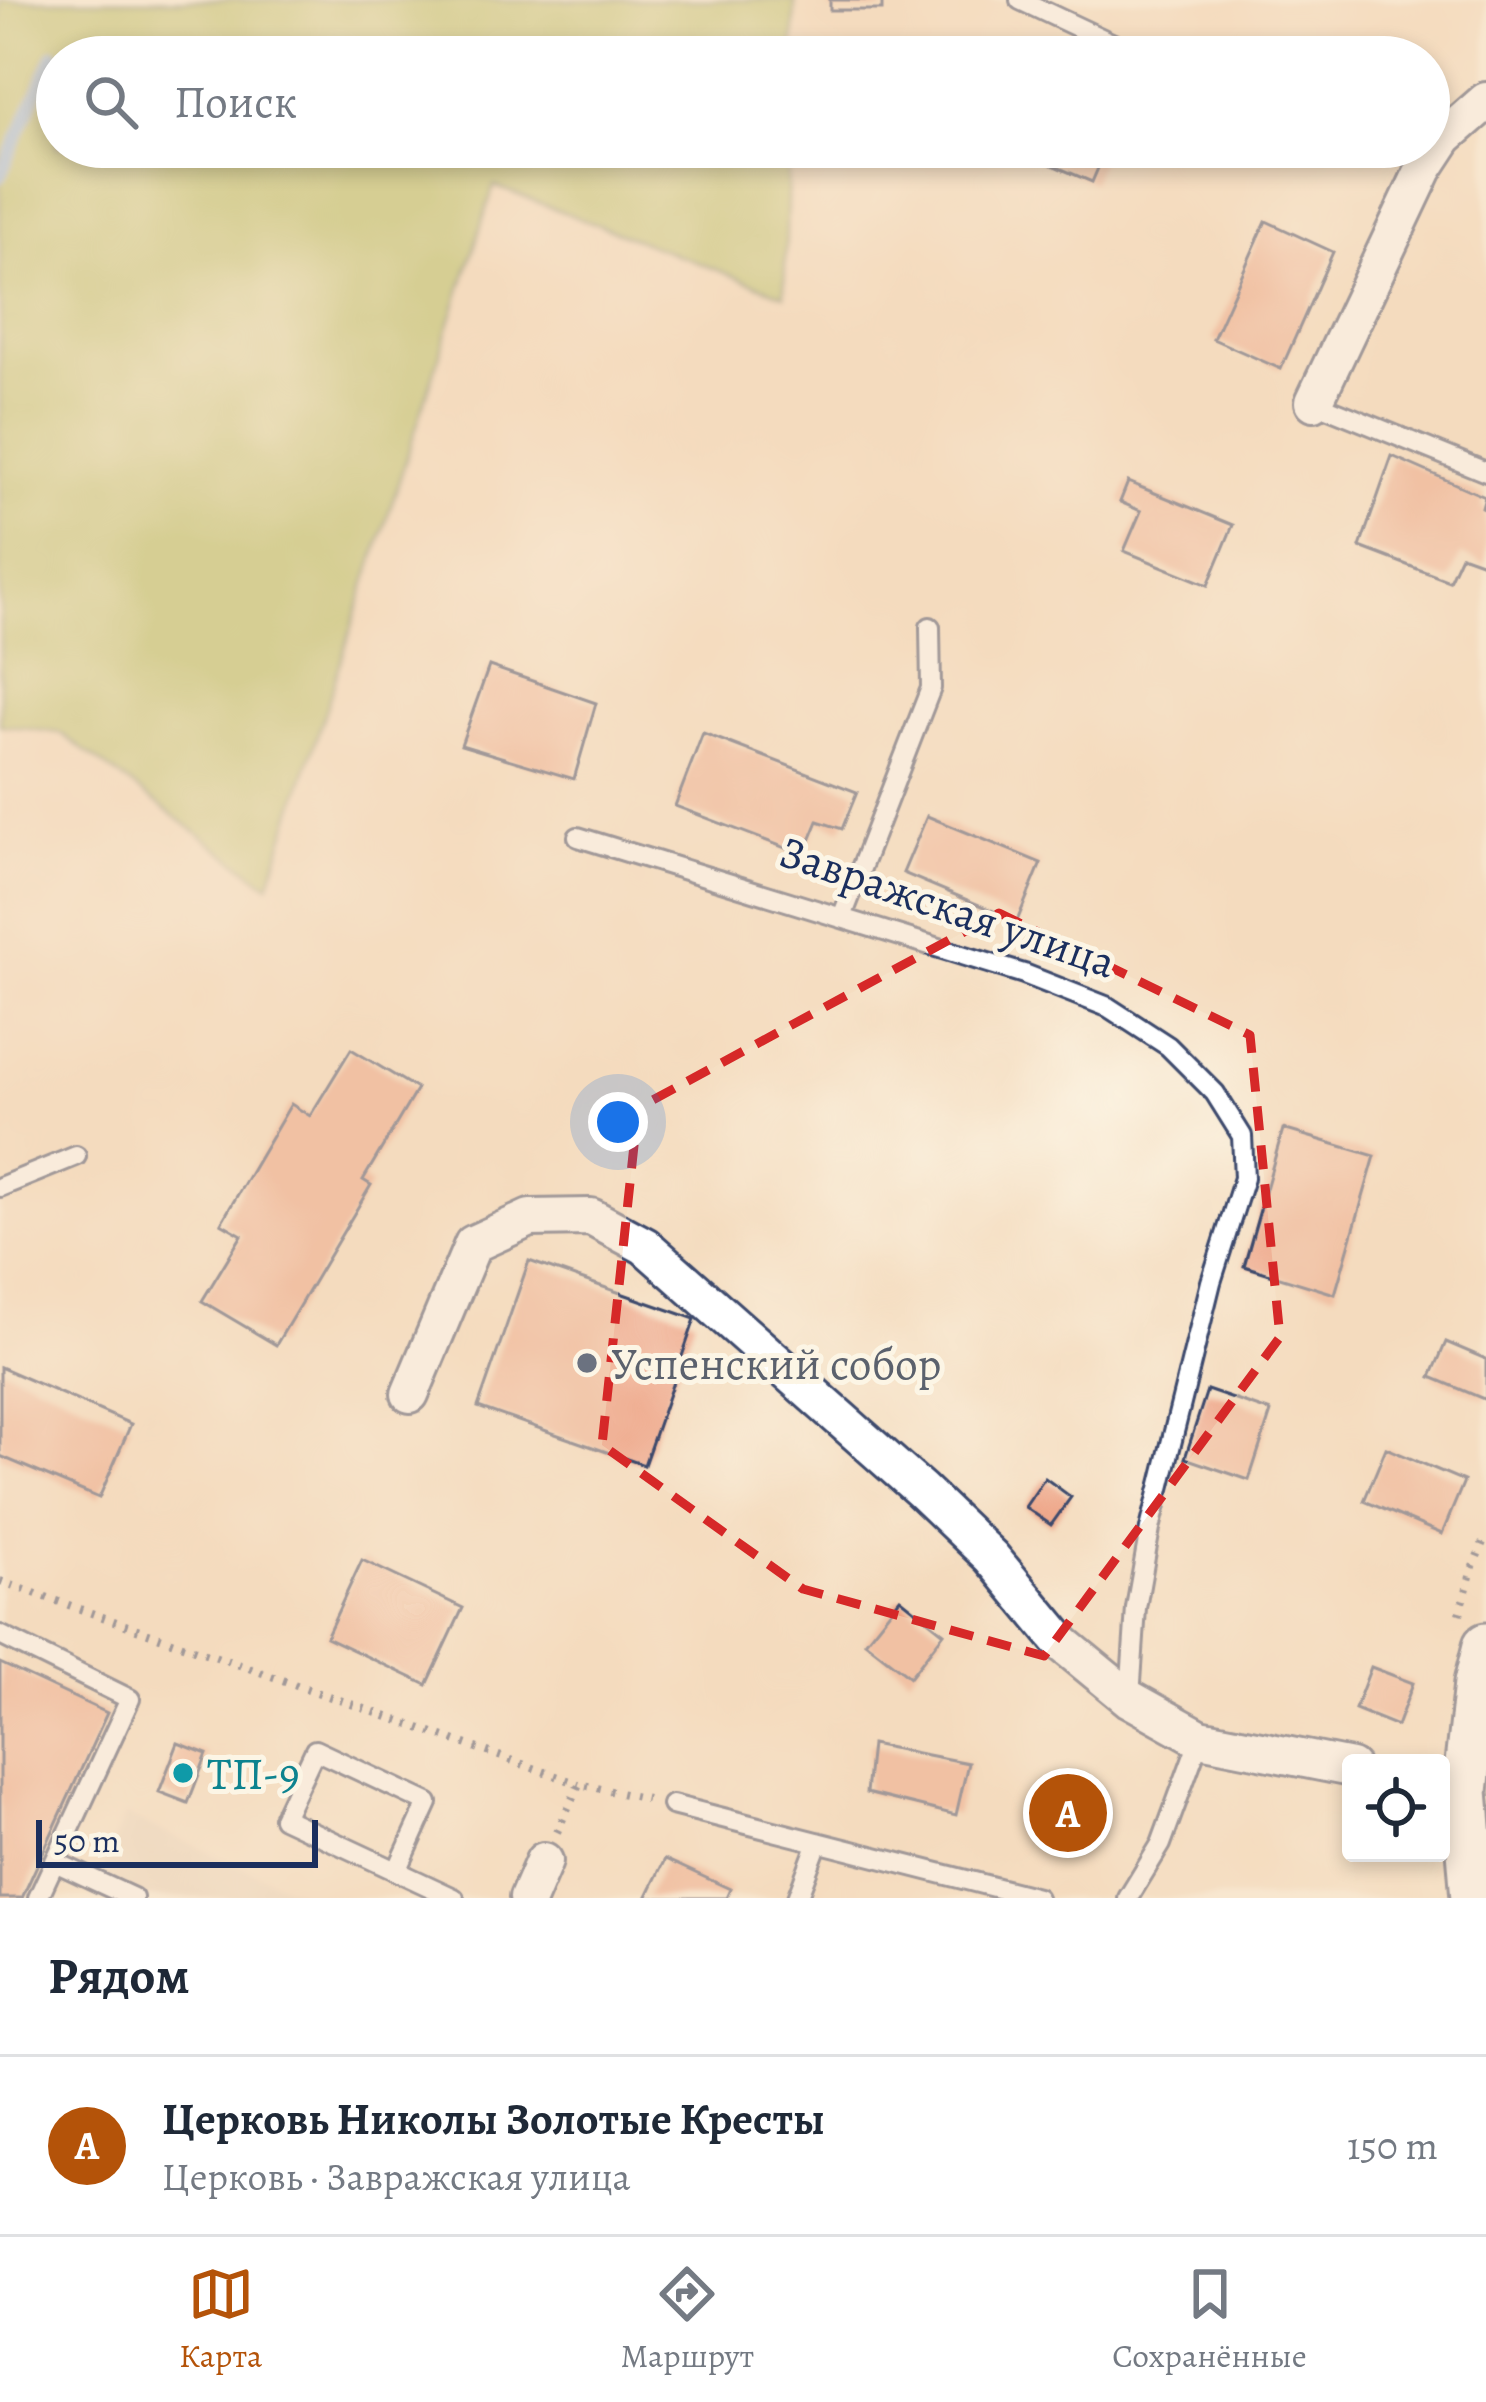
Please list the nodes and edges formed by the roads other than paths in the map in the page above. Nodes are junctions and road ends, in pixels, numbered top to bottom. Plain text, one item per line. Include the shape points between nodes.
1 (1020, 0) edge
2 (1097, 36) edge
3 (1486, 101) edge
4 (1450, 133) edge
5 (1425, 168) edge
6 (1314, 402) joint
7 (1486, 472) edge
8 (929, 627) dead end
9 (578, 837) dead end
10 (842, 917) junction
11 (76, 1156) dead end
12 (0, 1187) edge
13 (410, 1394) dead end
14 (0, 1635) edge
15 (1486, 1646) edge
16 (1130, 1699) junction
17 (1200, 1738) junction
18 (1342, 1766) edge
19 (1464, 1788) edge
20 (672, 1805) road end
21 (818, 1842) junction
22 (544, 1861) road end
23 (55, 1862) junction
24 (397, 1871) junction
25 (38, 1898) edge
26 (133, 1898) edge
27 (454, 1898) edge
28 (528, 1898) edge
29 (797, 1898) edge
30 (1037, 1898) edge
31 (1128, 1898) edge
32 (1474, 1898) edge

1 - 2 lane
3 - 4 street
5 - 6 street
6 - 7 lane
8 - 10 lane via 931,688
9 - 10 lane, Завражская улица
10 - 16 lane, Завражская улица via 1108,1007 1168,1046 1215,1093 1242,1136 1244,1178 1150,1528
11 - 12 lane
13 - 16 street via 473,1244 530,1218 591,1217 645,1246 922,1490 1063,1644
14 - 23 lane via 130,1699
15 - 19 street
16 - 17 street
17 - 18 street
17 - 31 lane via 1161,1844
19 - 32 street
20 - 21 lane
21 - 29 lane
21 - 30 lane
22 - 28 street
23 - 25 lane
23 - 26 lane
24 - 24 lane via 283,1819 315,1750 428,1803
24 - 27 lane

